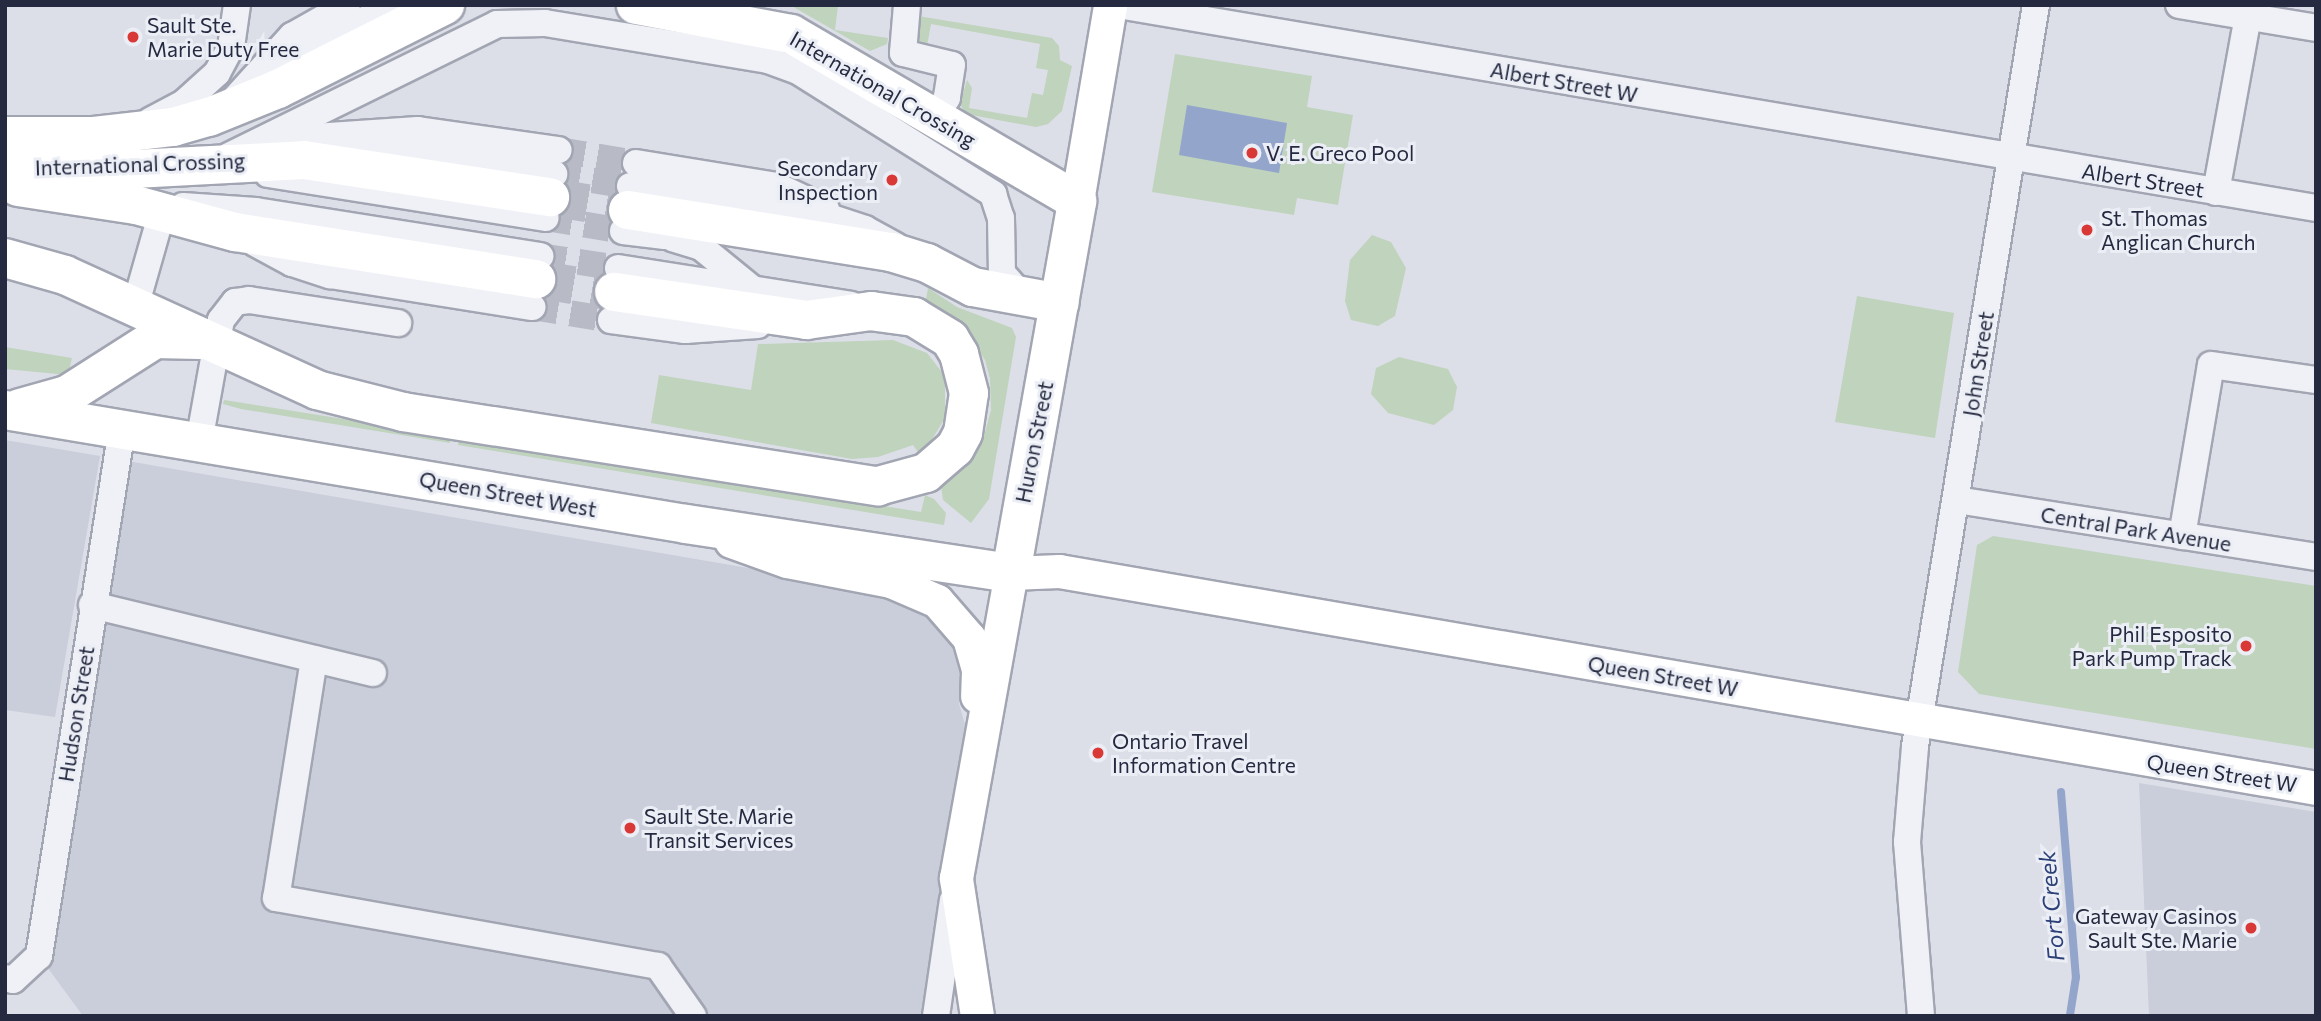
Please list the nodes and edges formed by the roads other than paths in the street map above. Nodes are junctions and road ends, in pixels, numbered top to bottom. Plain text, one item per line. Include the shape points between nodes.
1 (237, 5) edge
2 (348, 5) edge
3 (394, 5) edge
4 (444, 5) edge
5 (636, 5) edge
6 (907, 5) edge
7 (1110, 5) edge
8 (1118, 5) edge
9 (2036, 5) edge
10 (2179, 5) edge
11 (2249, 11) edge
12 (2316, 28) edge
13 (248, 87) junction
14 (209, 117) junction
15 (934, 118) junction
16 (5, 119) edge
17 (5, 136) edge
18 (78, 136) junction
19 (265, 153) junction
20 (966, 155) junction
21 (2011, 160) junction
22 (5, 168) edge
23 (552, 185) joint
24 (5, 186) edge
25 (2216, 192) junction
26 (144, 195) junction
27 (1077, 201) junction
28 (634, 205) junction
29 (2316, 208) edge
30 (759, 231) junction
31 (5, 258) edge
32 (716, 260) junction
33 (927, 263) junction
34 (674, 278) junction
35 (536, 281) joint
36 (758, 290) junction
37 (614, 293) joint
38 (1042, 300) junction
39 (135, 307) junction
40 (895, 312) junction
41 (398, 323) dead end
42 (216, 344) junction
43 (2316, 380) edge
44 (5, 409) edge
45 (122, 429) junction
46 (198, 442) junction
47 (1957, 500) junction
48 (686, 524) junction
49 (2182, 536) junction
50 (2316, 557) edge
51 (1011, 573) junction
52 (92, 605) junction
53 (314, 659) junction
54 (373, 673) dead end
55 (1918, 722) junction
56 (976, 762) junction
57 (2316, 788) edge
58 (956, 878) junction
59 (5, 978) edge
60 (693, 1016) edge
61 (936, 1016) edge
62 (977, 1016) edge
63 (1921, 1016) edge

1 - 18 street via 231,47 203,88 166,114
2 - 13 street via 292,36
3 - 13 street via 274,66
4 - 14 highway, International Crossing via 278,89
5 - 15 highway, International Crossing via 791,34
6 - 15 street via 903,53 952,65 947,98
7 - 27 main road, Huron Street
8 - 21 street, Albert Street W
9 - 21 street, John Street
10 - 11 street
11 - 12 street
11 - 25 street
13 - 14 street
14 - 18 highway, International Crossing via 173,127
15 - 20 highway, International Crossing
16 - 18 street
17 - 18 highway, International Crossing
19 - 20 street via 477,31 519,22 783,64
19 - 23 highway, International Crossing
19 - 26 highway, International Crossing via 212,163
20 - 27 highway, International Crossing
20 - 38 street via 993,194 1001,218 1002,274
21 - 25 street, Albert Street
21 - 47 street, John Street
22 - 26 highway, International Crossing
23 - 26 street via 259,173
24 - 26 highway
25 - 29 street, Albert Street
26 - 35 street via 256,211
26 - 35 highway via 235,232
26 - 39 street
27 - 38 highway, Huron Street
28 - 30 highway
28 - 32 street
28 - 33 street via 777,186
30 - 32 street via 748,234
30 - 33 highway via 891,252
31 - 39 highway via 65,275
32 - 34 street via 696,275
32 - 36 street
33 - 38 highway via 973,287
34 - 36 street
34 - 37 street
36 - 40 street
37 - 40 highway via 807,320
38 - 51 highway, Huron Street
39 - 42 highway
40 - 42 highway via 934,327 950,340 966,371 968,413 963,433 942,461 911,480 878,486 403,412 317,390
41 - 42 street via 249,300 226,310
42 - 44 highway via 179,336 155,340 67,395
42 - 46 street
43 - 49 street via 2211,365
44 - 45 highway, Queen Street West
45 - 46 highway, Queen Street West
45 - 52 street, Hudson Street
46 - 48 highway, Queen Street West
47 - 49 street, Central Park Avenue
47 - 55 street, John Street
48 - 51 highway, Queen Street West
48 - 56 main road via 787,561 891,581 937,601 963,629 975,654
49 - 50 street, Central Park Avenue
51 - 55 main road, Queen Street W via 1059,571
51 - 56 main road, Huron Street
52 - 53 street
52 - 59 street, Hudson Street via 39,956 13,980
53 - 54 street
53 - 60 street via 276,898 658,966
55 - 57 main road, Queen Street W
55 - 63 street, John Street via 1906,842
56 - 58 main road, Huron Street
58 - 61 street, Huron Street
58 - 62 main road, Huron Street

